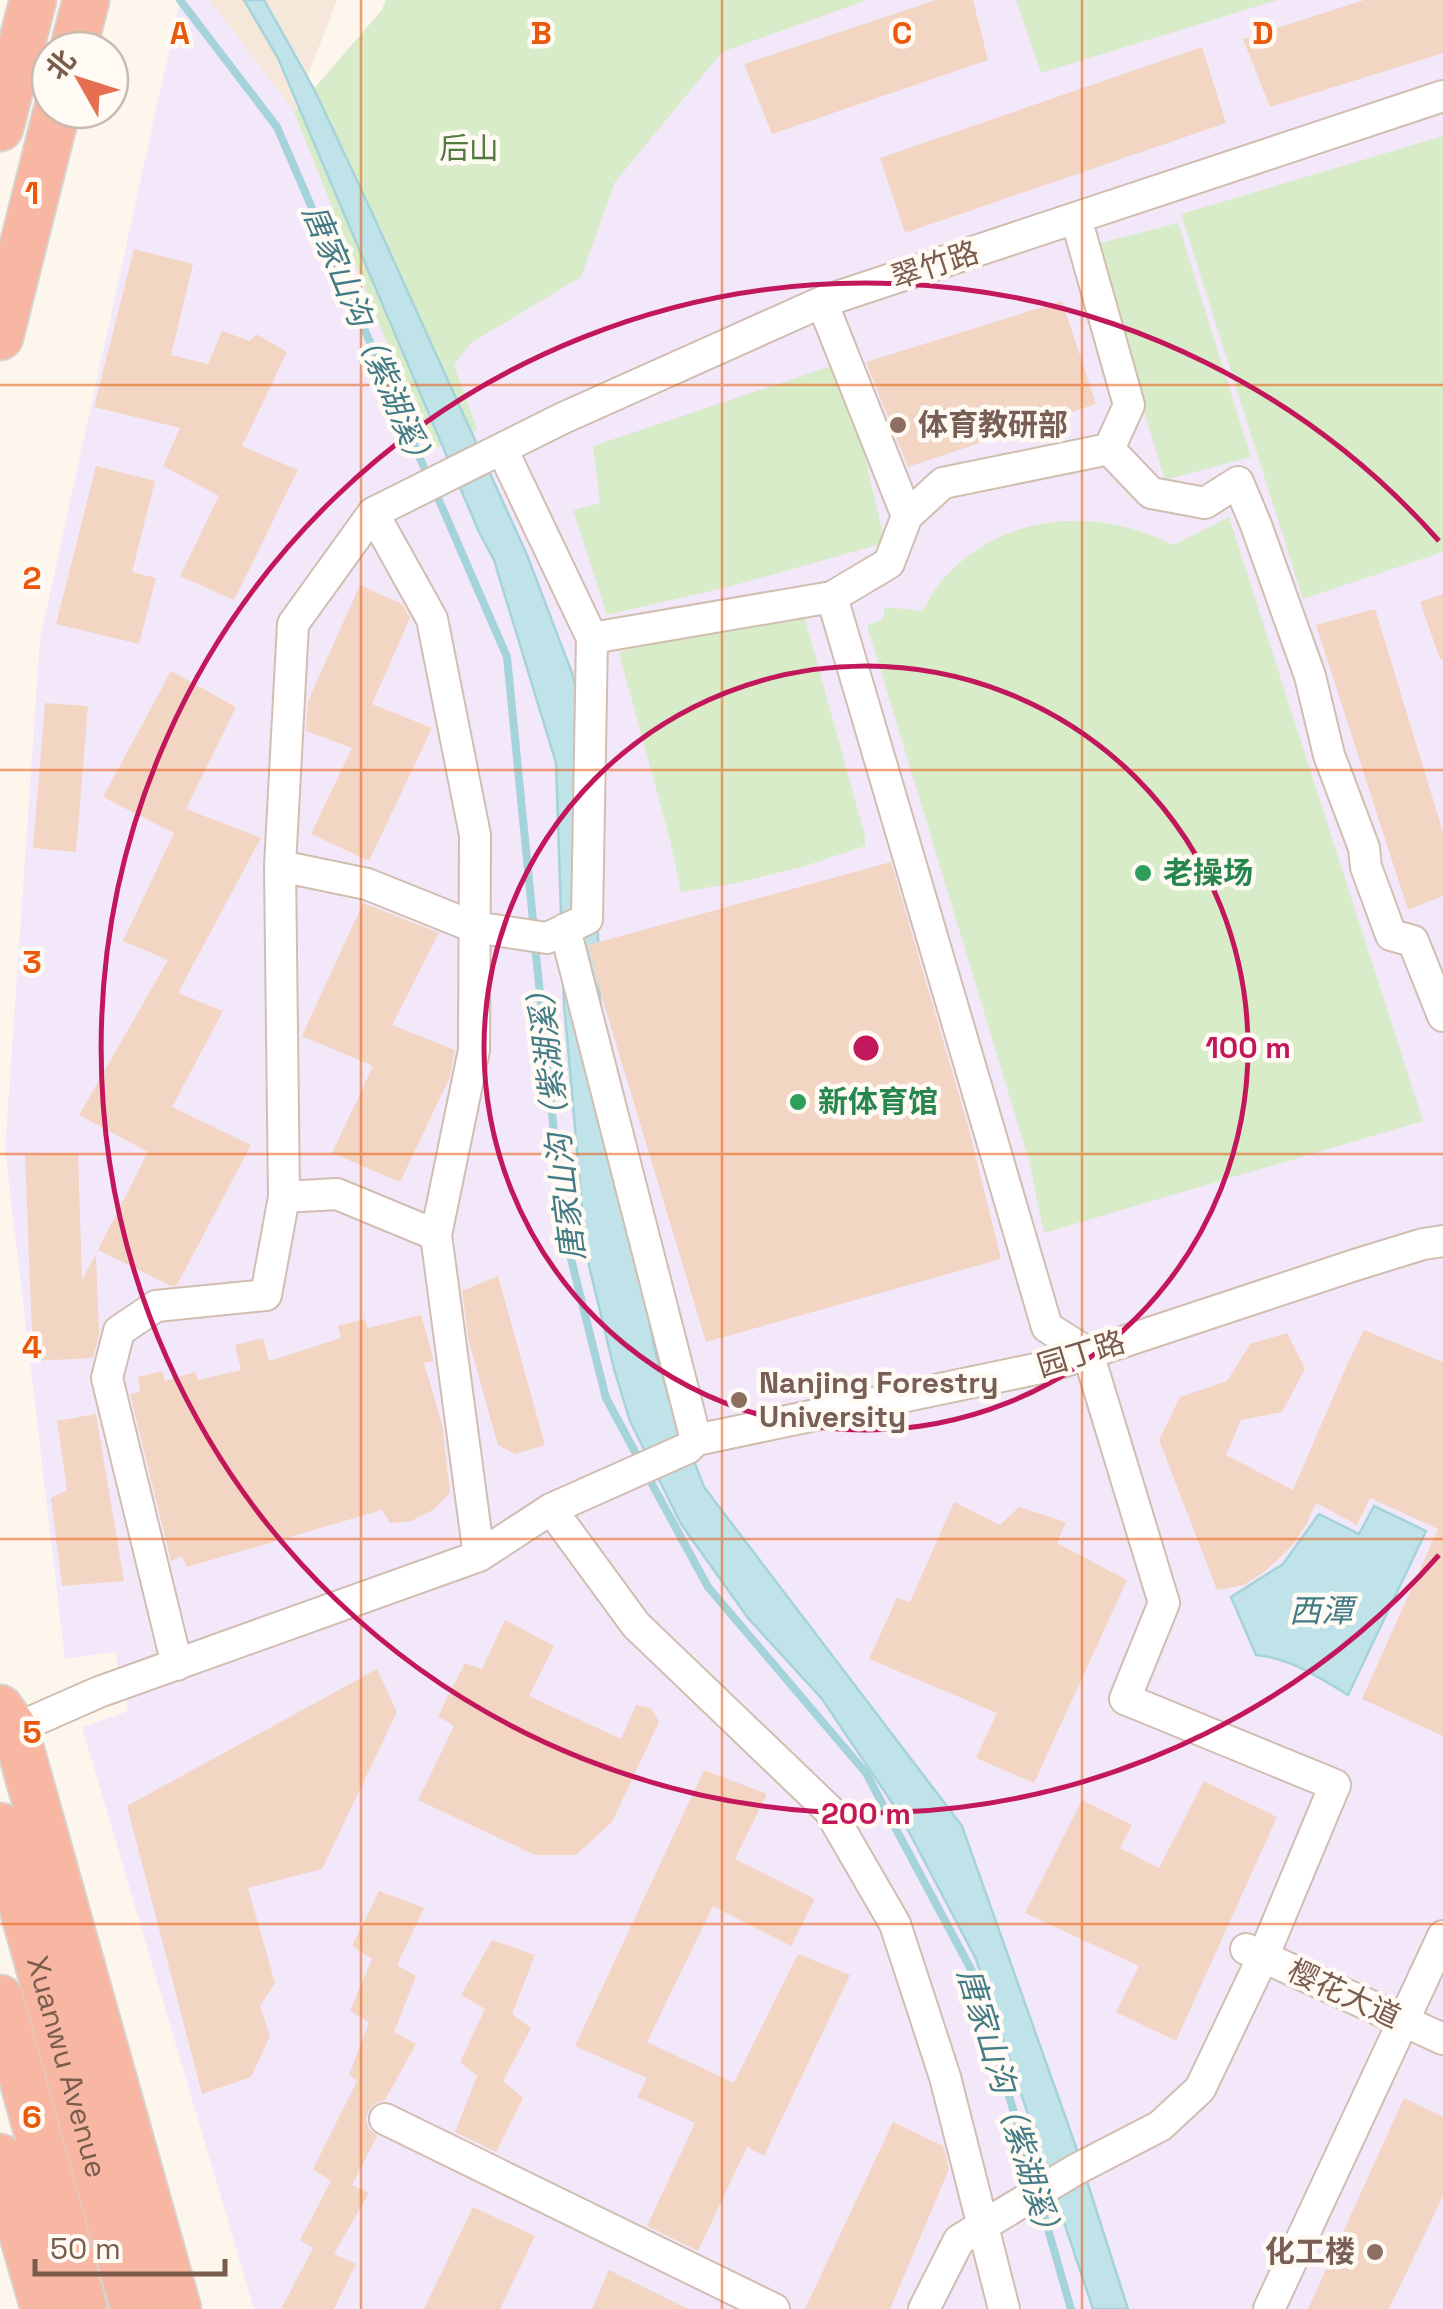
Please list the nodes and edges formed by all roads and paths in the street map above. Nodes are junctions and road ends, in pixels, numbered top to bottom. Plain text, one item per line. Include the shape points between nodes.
1 (33, 0) edge
2 (86, 0) edge
3 (78, 30) edge
4 (1443, 96) edge
5 (0, 128) edge
6 (53, 130) edge
7 (1076, 218) junction
8 (822, 302) junction
9 (0, 338) edge
10 (502, 448) junction
11 (1109, 449) junction
12 (372, 512) junction
13 (907, 516) junction
14 (832, 597) junction
15 (592, 638) junction
16 (280, 866) junction
17 (474, 927) junction
18 (543, 933) junction
19 (1443, 1016) edge
20 (284, 1197) junction
21 (436, 1236) junction
22 (1443, 1241) edge
23 (1088, 1353) junction
24 (696, 1440) junction
25 (551, 1509) junction
26 (479, 1556) junction
27 (178, 1665) junction
28 (7, 1718) edge
29 (0, 1826) edge
30 (1443, 1936) edge
31 (1254, 1952) junction
32 (0, 1998) edge
33 (1403, 2021) junction
34 (1443, 2040) edge
35 (384, 2119) dead end
36 (0, 2157) edge
37 (984, 2226) junction
38 (44, 2309) edge
39 (84, 2309) edge
40 (134, 2309) edge
41 (178, 2309) edge
42 (774, 2309) edge
43 (924, 2309) edge
44 (1004, 2309) edge
45 (1269, 2309) edge

1 - 5 highway
2 - 3 highway
4 - 7 lane, 翠竹路
6 - 9 highway
7 - 8 lane, 翠竹路
7 - 11 lane via 1129,404
8 - 10 lane, 翠竹路
8 - 13 lane
10 - 12 lane, 翠竹路
10 - 15 lane
11 - 13 lane via 943,483
11 - 19 lane via 1151,493 1205,503 1238,482 1310,676 1329,755 1391,935 1413,941
12 - 16 lane via 293,624
12 - 17 lane via 432,619 474,836
13 - 14 lane via 890,563
14 - 15 lane
14 - 23 lane via 1047,1327
15 - 18 lane via 587,919
16 - 17 lane via 367,884
16 - 20 lane
17 - 18 lane
17 - 21 lane via 474,1050
18 - 24 lane
20 - 21 lane via 338,1194
20 - 27 lane via 266,1296 156,1306 119,1331 107,1378
21 - 26 lane
22 - 23 lane, 园丁路
23 - 24 lane, 园丁路
23 - 31 lane via 1164,1602 1125,1699 1335,1786
24 - 25 lane, 园丁路
25 - 26 lane, 园丁路
25 - 37 lane via 636,1625 828,1810 895,1924
26 - 27 lane, 园丁路
27 - 28 lane, 园丁路
28 - 41 highway
29 - 40 highway, Xuanwu Avenue
30 - 33 lane
31 - 33 lane, 樱花大道
31 - 37 lane via 1200,2089 1160,2126
32 - 39 highway, Xuanwu Avenue
33 - 34 lane, 樱花大道
33 - 45 lane
35 - 42 lane
36 - 38 highway
37 - 43 lane via 959,2240
37 - 44 lane

